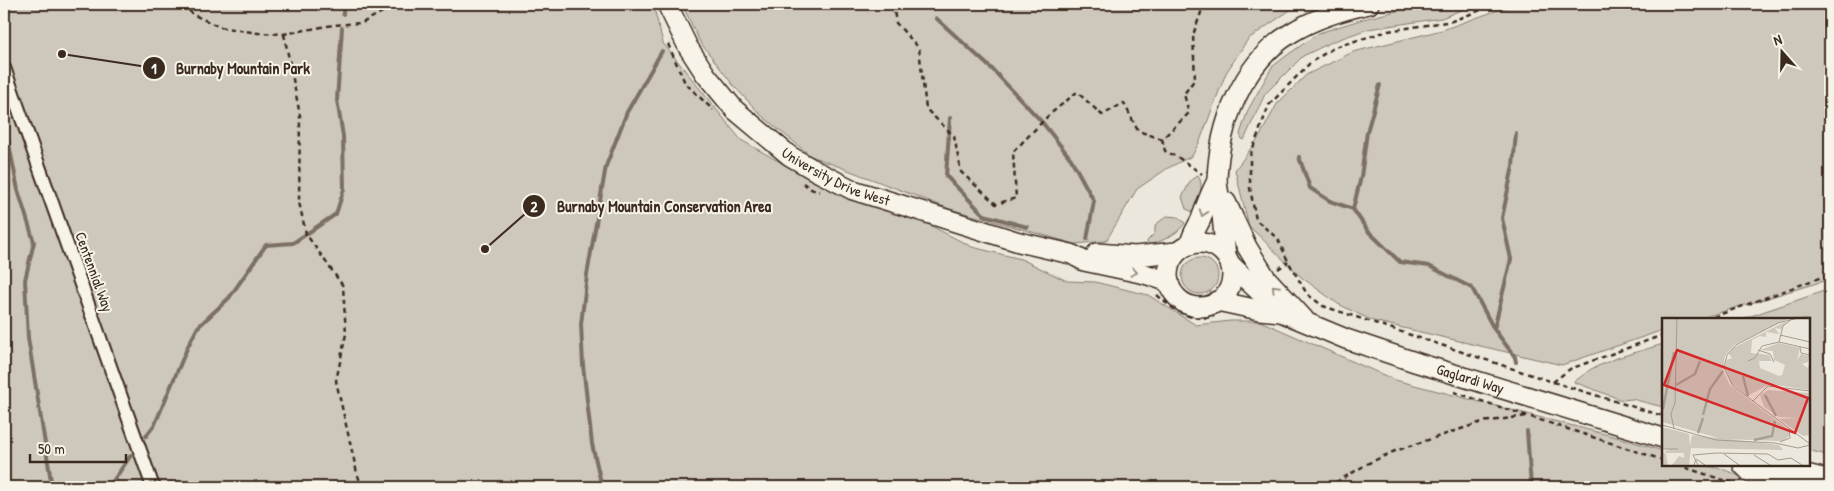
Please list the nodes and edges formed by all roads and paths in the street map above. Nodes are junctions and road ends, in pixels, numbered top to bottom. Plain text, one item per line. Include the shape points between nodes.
1 (182, 4) edge
2 (398, 4) edge
3 (667, 4) edge
4 (893, 4) edge
5 (1125, 4) edge
6 (1161, 4) edge
7 (1204, 4) edge
8 (1369, 4) edge
9 (1497, 4) edge
10 (284, 34) junction
11 (4, 68) edge
12 (1162, 139) junction
13 (1198, 171) dead end
14 (1217, 181) junction
15 (1184, 249) junction
16 (1070, 254) junction
17 (1228, 260) junction
18 (1830, 274) edge
19 (1169, 282) junction
20 (1217, 301) junction
21 (1281, 312) junction
22 (1710, 318) edge
23 (1308, 324) junction
24 (1662, 335) edge
25 (1553, 382) junction
26 (1528, 416) dead end
27 (1662, 416) edge
28 (1662, 438) edge
29 (1680, 466) edge
30 (1745, 466) edge
31 (1749, 466) edge
32 (1767, 479) edge
33 (1830, 480) edge
34 (153, 487) edge
35 (362, 487) edge
36 (1252, 487) edge
37 (1278, 487) edge
38 (1328, 487) edge
39 (1745, 487) edge
40 (1796, 487) edge

1 - 10 path via 194,15 220,27
2 - 10 path via 362,23
3 - 16 street, University Drive West via 688,47 712,82 736,110 790,156 853,190 1019,242
4 - 12 path via 896,23 919,48 926,110 954,136 961,172 996,204 1016,198 1013,152 1077,92 1102,115 1124,103 1138,131
5 - 6 path via 1130,8
7 - 12 path via 1193,35 1194,80 1184,94 1189,113
8 - 14 street via 1307,24 1277,43 1254,66 1237,92 1230,112
9 - 25 path via 1452,21 1388,31 1335,47 1311,62 1269,104 1250,156 1250,188 1256,220 1278,239 1308,294 1323,306
10 - 35 path via 300,115 299,202 306,234 343,286 346,334 336,381
11 - 34 street, Centennial Way
12 - 13 path via 1165,151
14 -> 15 street
14 - 17 street
23 -> 14 street via 1266,278 1247,247
15 - 16 street, University Drive West via 1135,256 1087,252
15 - 17 street via 1200,243 1210,244
15 - 19 street via 1169,266
16 -> 19 street, University Drive West via 1084,261
17 - 20 street via 1233,275 1231,285
17 - 21 street, Gaglardi Way
18 - 22 path
19 - 20 street via 1176,295 1188,304 1208,305
20 - 21 street, Gaglardi Way
21 - 23 street, Gaglardi Way
23 - 28 street, Gaglardi Way via 1418,363
24 - 25 path via 1570,369
25 - 27 path
26 - 38 path via 1482,422 1395,451
29 - 39 path
30 - 32 street
31 - 32 street
32 - 33 street via 1786,469
32 - 40 street
36 - 37 path via 1262,483

